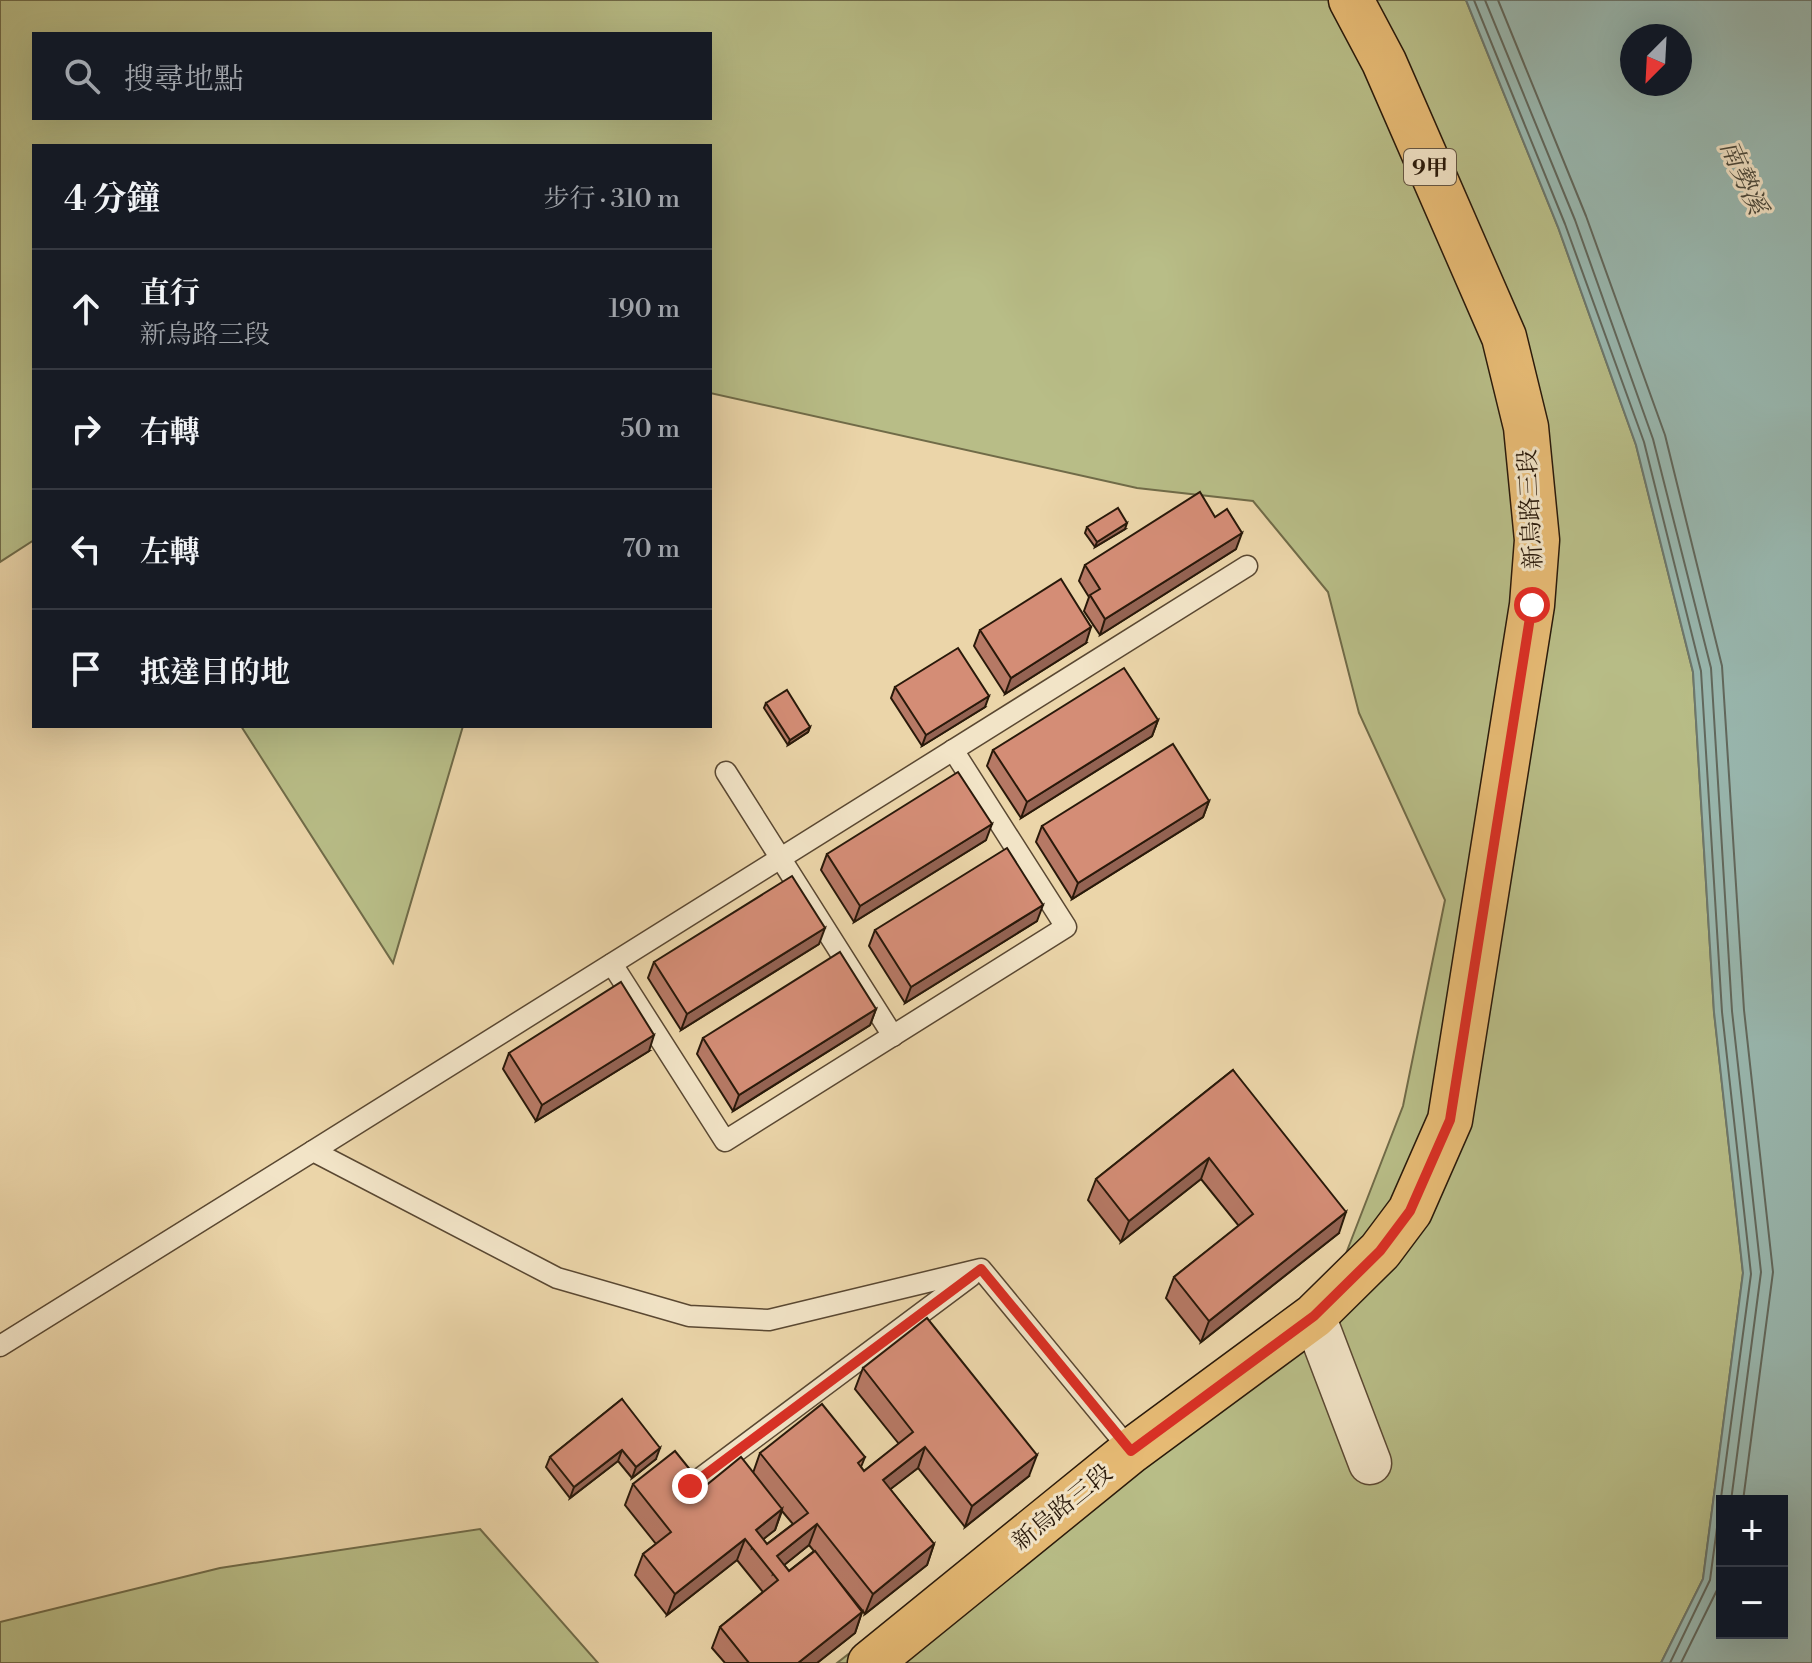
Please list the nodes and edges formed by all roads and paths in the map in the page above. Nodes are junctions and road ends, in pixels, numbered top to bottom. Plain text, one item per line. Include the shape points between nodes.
1 (1351, 0) edge
2 (1247, 566) dead end
3 (953, 750) junction
4 (726, 772) dead end
5 (780, 858) junction
6 (612, 964) junction
7 (893, 1036) junction
8 (313, 1151) junction
9 (981, 1269) junction
10 (1314, 1316) junction
11 (0, 1346) edge
12 (1131, 1451) junction
13 (1370, 1463) dead end
14 (690, 1486) edge
15 (870, 1663) edge

1 - 10 main road, 新烏路三段 / 9甲 via 1384,62 1504,337 1526,427 1537,540 1450,1120 1410,1211 1380,1251
2 - 3 lane
3 - 5 lane
3 - 7 lane via 1066,927
4 - 5 lane
5 - 6 lane
5 - 7 lane
6 - 7 lane via 725,1141
6 - 8 lane
8 - 9 lane via 557,1278 689,1316 769,1320
8 - 11 lane
9 - 12 lane
9 - 14 lane
10 - 12 main road, 新烏路三段 / 9甲
10 - 13 street
12 - 15 main road, 新烏路三段 / 9甲

